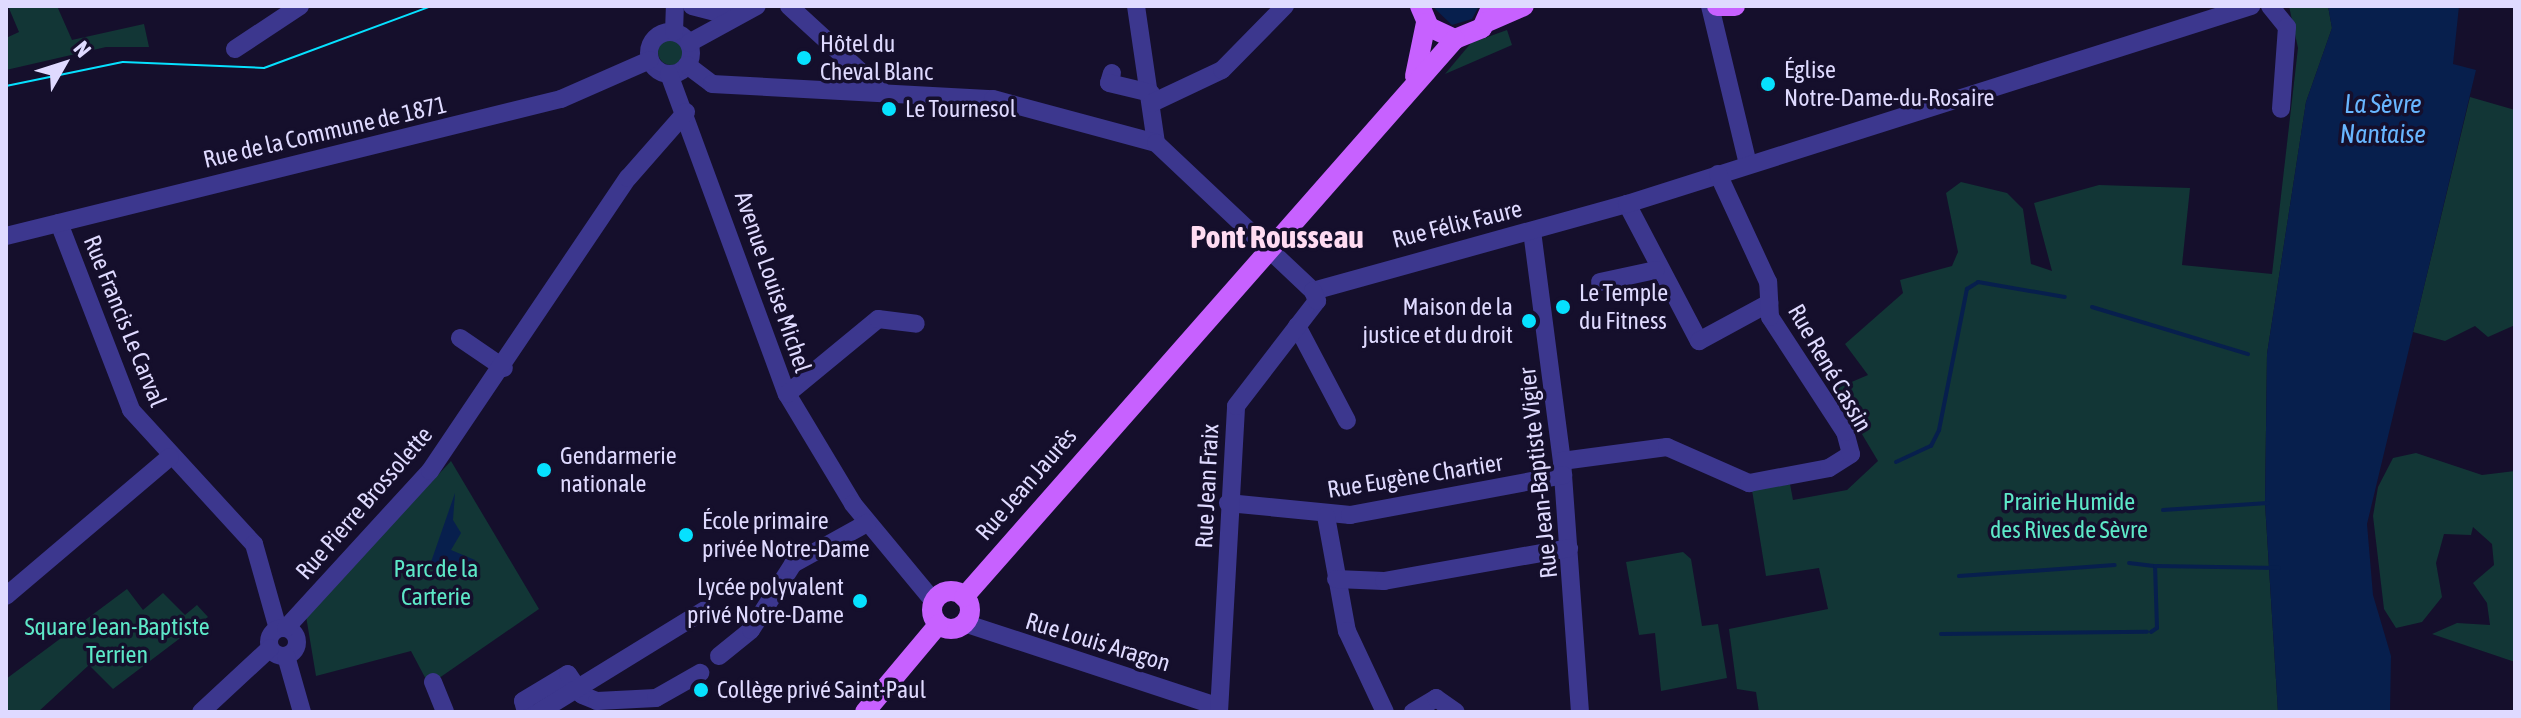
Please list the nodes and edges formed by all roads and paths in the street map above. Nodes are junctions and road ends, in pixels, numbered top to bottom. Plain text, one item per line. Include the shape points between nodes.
1 (300, 6) edge
2 (675, 6) edge
3 (692, 6) edge
4 (757, 6) edge
5 (789, 6) edge
6 (1136, 6) edge
7 (1285, 6) edge
8 (1524, 6) edge
9 (1710, 6) edge
10 (1717, 6) edge
11 (1734, 6) edge
12 (2251, 6) edge
13 (2270, 6) edge
14 (1423, 14) edge
15 (1489, 14) edge
16 (2194, 14) edge
17 (734, 17) junction
18 (682, 37) junction
19 (1455, 39) junction
20 (235, 49) dead end
21 (650, 60) junction
22 (844, 62) junction
23 (1721, 67) junction
24 (680, 69) junction
25 (1112, 73) dead end
26 (1415, 76) junction
27 (712, 84) junction
28 (823, 90) junction
29 (883, 92) junction
30 (1152, 98) junction
31 (689, 105) junction
32 (2281, 109) dead end
33 (1156, 143) junction
34 (1748, 164) junction
35 (1718, 174) junction
36 (1627, 204) junction
37 (59, 223) junction
38 (1532, 231) junction
39 (6, 236) edge
40 (1269, 248) junction
41 (1656, 270) junction
42 (1600, 282) dead end
43 (1313, 291) junction
44 (1769, 301) junction
45 (916, 324) dead end
46 (1297, 326) junction
47 (460, 338) dead end
48 (504, 368) junction
49 (787, 394) junction
50 (1347, 421) dead end
51 (1851, 454) joint
52 (170, 457) junction
53 (1563, 468) junction
54 (1228, 503) junction
55 (1326, 516) junction
56 (867, 523) junction
57 (1569, 548) junction
58 (1336, 579) junction
59 (6, 596) edge
60 (964, 597) junction
61 (934, 602) junction
62 (703, 611) dead end
63 (964, 623) junction
64 (938, 625) junction
65 (282, 628) junction
66 (278, 652) junction
67 (719, 656) dead end
68 (700, 673) dead end
69 (433, 682) dead end
70 (579, 689) junction
71 (1218, 709) edge
72 (201, 712) edge
73 (302, 712) edge
74 (445, 712) edge
75 (526, 712) edge
76 (539, 712) edge
77 (865, 712) edge
78 (1385, 712) edge
79 (1413, 712) edge
80 (1456, 712) edge
81 (1580, 712) edge

1 - 20 street
2 - 18 street
3 - 17 street
4 - 17 street
5 - 22 street
6 - 30 street
7 - 30 street via 1222,70
8 - 15 main road, Rue Jean Jaurès
9 - 23 street
10 - 11 main road
11 - 23 street
12 - 16 street, Rue Félix Faure
13 - 32 street via 2287,27
14 - 19 main road
14 - 26 main road
15 - 19 main road, Rue Jean Jaurès
16 - 34 street, Rue Félix Faure
17 - 18 street
18 - 21 street via 654,38
18 - 24 street
19 - 26 main road, Rue Jean Jaurès
21 - 24 street
21 - 37 street, Rue de la Commune de 1871 via 561,99
22 - 28 street via 838,78
22 - 29 street
23 - 34 street
24 - 27 street
24 - 31 street, Avenue Louise Michel
25 - 30 street via 1109,83
26 - 40 main road, Rue Jean Jaurès
27 - 28 street
27 - 31 street
28 - 29 street
29 - 33 street via 993,99
30 - 33 street
31 - 48 street, Rue Pierre Brossolette via 628,178
31 - 49 street, Avenue Louise Michel
33 - 40 street
34 - 35 street, Rue Félix Faure
35 - 36 street, Rue Félix Faure
35 - 44 street, Rue René Cassin
36 - 38 street, Rue Félix Faure
36 - 41 street
37 - 39 street, Rue de la Commune de 1871
37 - 52 street, Rue Francis Le Carval via 123,394
38 - 43 street, Rue Félix Faure
38 - 53 street, Rue Jean-Baptiste Vigier
40 - 43 street
40 - 60 main road, Rue Jean Jaurès
41 - 42 street
41 - 44 street via 1699,341
43 - 46 street, Rue Jean Fraix via 1317,301
44 - 51 street, Rue René Cassin
45 - 49 street via 878,319
46 - 50 street
46 - 54 street, Rue Jean Fraix via 1239,398
47 - 48 street
48 - 65 street, Rue Pierre Brossolette via 430,471
49 - 56 street, Avenue Louise Michel
51 - 53 street, Rue Eugène Chartier via 1829,468 1749,483 1667,447
52 - 59 street
52 - 65 street, Rue Francis Le Carval via 254,544
53 - 55 street, Rue Eugène Chartier
53 - 57 street, Rue Jean-Baptiste Vigier
54 - 55 street, Rue Eugène Chartier
54 - 71 street, Rue Jean Fraix
55 - 58 street
56 - 61 street, Avenue Louise Michel
56 - 67 street via 793,564 751,630
57 - 58 street via 1384,581
57 - 81 street, Rue Jean-Baptiste Vigier
58 - 78 street via 1351,643
60 - 61 main road via 949,591
60 - 63 main road
61 - 64 main road
62 - 70 street
63 - 64 main road
63 - 71 street, Rue Louis Aragon
64 - 77 main road
65 - 66 street, Rue Francis Le Carval via 297,640
66 - 72 street
66 - 73 street
68 - 70 street via 656,698 597,701
69 - 74 street
70 - 75 street via 568,674 523,701
70 - 76 street
79 - 80 street via 1439,698

